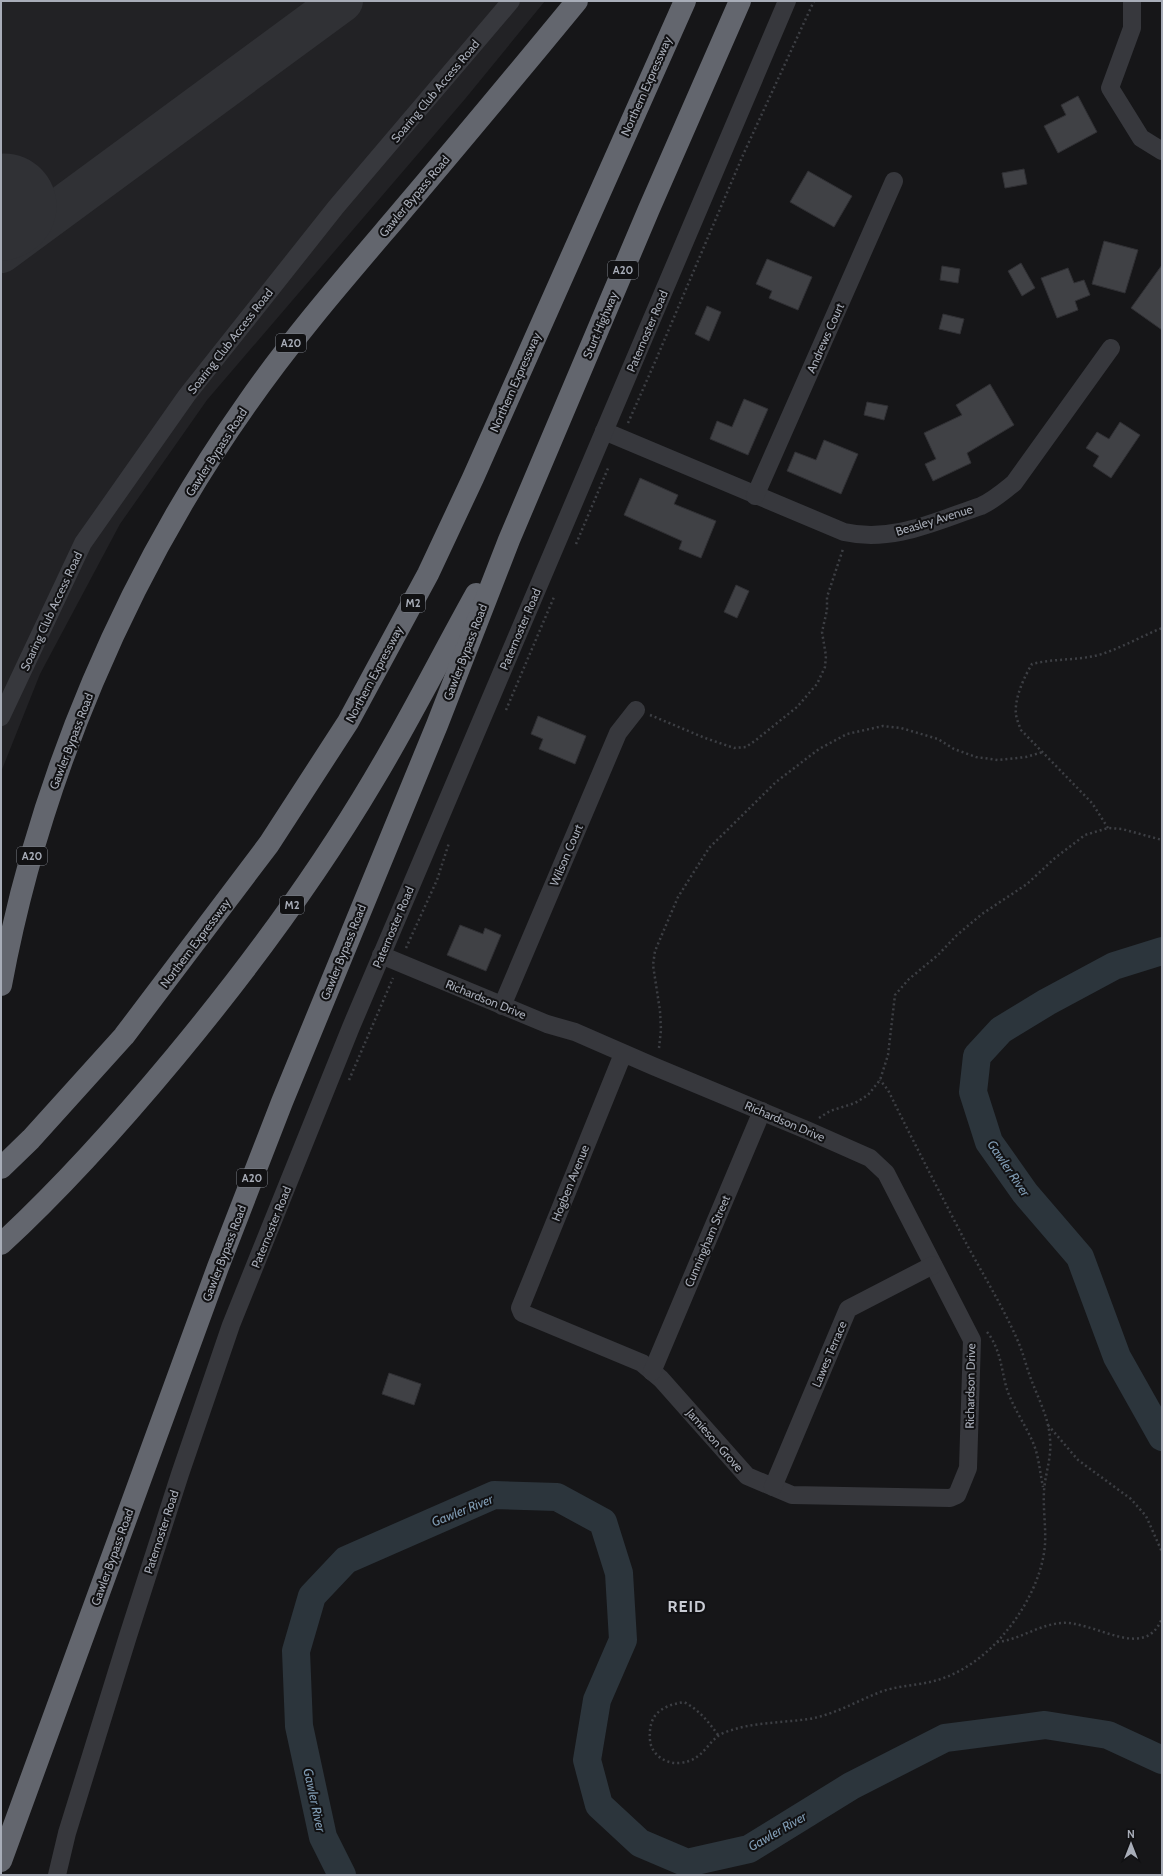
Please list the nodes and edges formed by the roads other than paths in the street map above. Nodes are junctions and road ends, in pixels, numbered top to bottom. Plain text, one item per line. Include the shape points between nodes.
1 (510, 1) edge
2 (577, 1) edge
3 (684, 1) edge
4 (740, 1) edge
5 (788, 1) edge
6 (1132, 1) edge
7 (1162, 151) edge
8 (894, 181) dead end
9 (1112, 348) dead end
10 (604, 431) junction
11 (755, 496) junction
12 (509, 540) junction
13 (636, 710) road end
14 (1, 717) edge
15 (381, 956) junction
16 (1, 985) edge
17 (502, 1006) junction
18 (623, 1054) junction
19 (762, 1111) junction
20 (1, 1168) edge
21 (1, 1244) edge
22 (933, 1265) junction
23 (522, 1313) joint
24 (652, 1372) junction
25 (965, 1474) joint
26 (773, 1487) junction
27 (14, 1824) junction
28 (1, 1861) edge
29 (2, 1875) edge
30 (57, 1875) edge

1 - 14 street, Soaring Club Access Road via 336,207 187,395 84,543
2 - 16 highway, Gawler Bypass Road / A20 via 284,353 245,406 170,526 128,605 74,731 42,820 19,904
3 - 20 highway, Northern Expressway / M2 via 473,478 428,574 348,722 269,844 195,945 124,1036 31,1139
4 - 12 highway, Sturt Highway / A20
5 - 10 street, Paternoster Road
6 - 7 street via 1132,28 1110,88 1141,138
8 - 11 street, Andrews Court
9 - 11 street, Beasley Avenue via 1014,483 999,496 981,506 902,533 858,535 844,532
10 - 11 street, Beasley Avenue
10 - 15 street, Paternoster Road
12 - 21 highway, M2 via 477,592 374,779 312,878 225,997 139,1100 73,1173
12 - 27 highway, Gawler Bypass Road / A20 via 218,1267
13 - 17 street, Wilson Court via 618,733
15 - 17 street, Richardson Drive
15 - 30 street, Paternoster Road via 232,1325 130,1629 67,1833
17 - 18 street, Richardson Drive via 575,1032
18 - 19 street, Richardson Drive
18 - 23 street, Hogben Avenue via 520,1308
19 - 22 street, Richardson Drive via 870,1158 886,1173
19 - 24 street, Cunningham Street
22 - 25 street, Richardson Drive via 972,1340 968,1468
22 - 26 street, Lawes Terrace via 848,1309
23 - 24 street, Jamieson Grove via 642,1364
24 - 26 street, Jamieson Grove via 747,1476
25 - 26 street, Jamieson Grove via 957,1496 950,1498 792,1495
27 - 28 highway, Gawler Bypass Road / A20
27 - 29 highway

